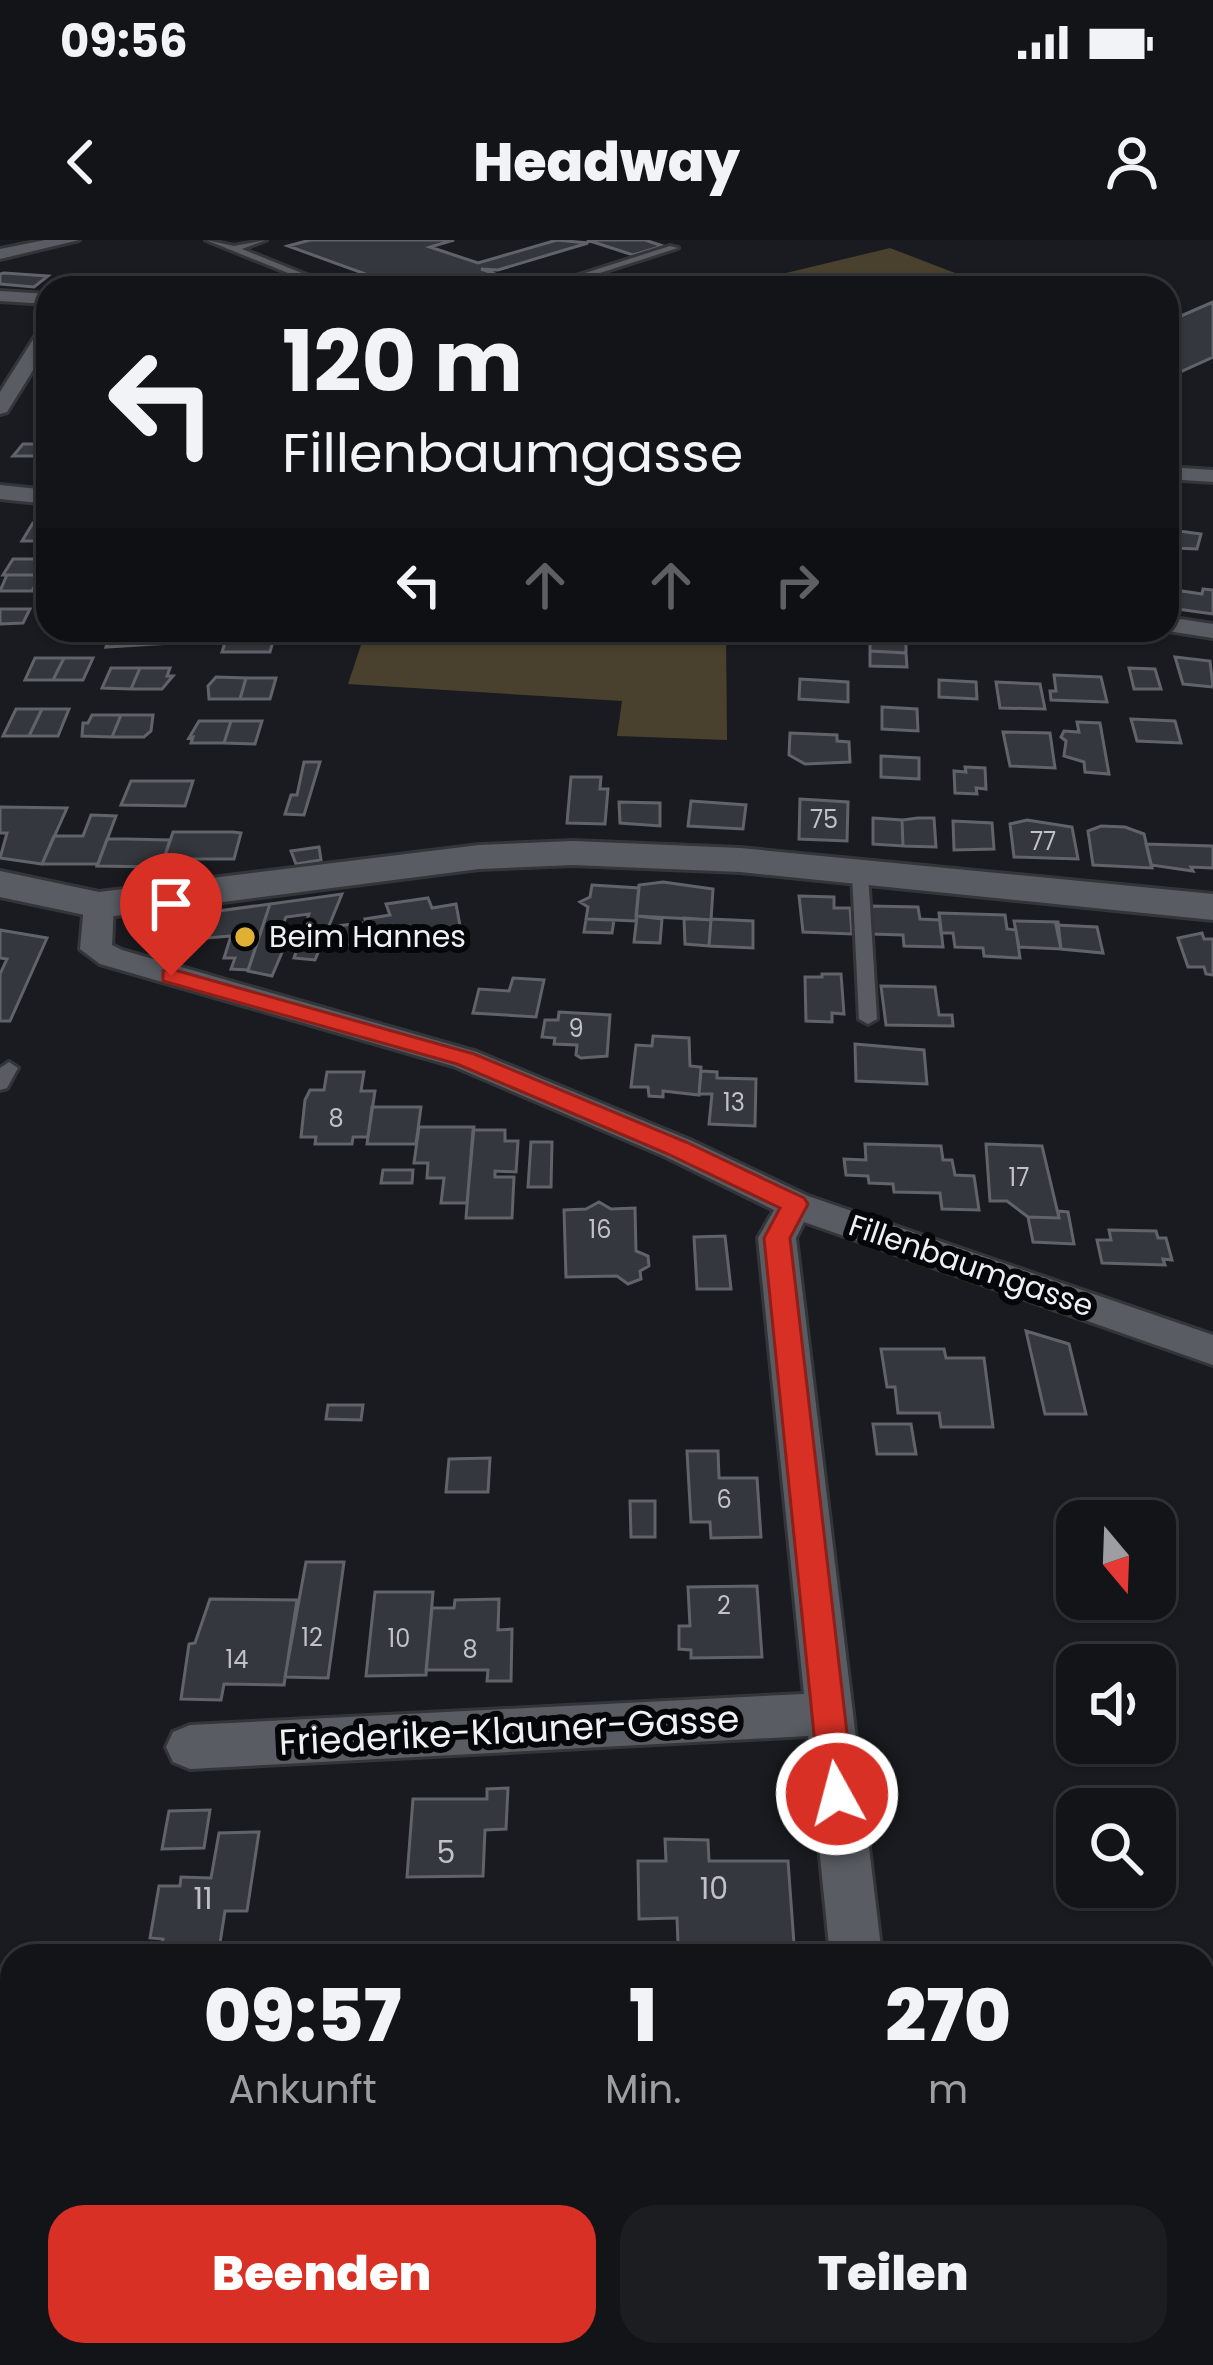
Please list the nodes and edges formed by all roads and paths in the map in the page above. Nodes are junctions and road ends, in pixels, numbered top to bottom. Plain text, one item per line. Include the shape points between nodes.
1 (71, 240) edge
2 (212, 240) edge
3 (262, 240) edge
4 (18, 244) edge
5 (673, 248) dead end
6 (232, 249) junction
7 (0, 254) edge
8 (303, 276) edge
9 (582, 276) edge
10 (0, 296) edge
11 (36, 298) edge
12 (36, 350) edge
13 (0, 408) edge
14 (1179, 474) edge
15 (1213, 476) edge
16 (0, 492) edge
17 (36, 496) edge
18 (1179, 626) edge
19 (1213, 631) edge
20 (860, 873) junction
21 (0, 884) edge
22 (99, 905) junction
23 (1213, 907) edge
24 (868, 1019) dead end
25 (795, 1204) junction
26 (1213, 1350) edge
27 (827, 1714) junction
28 (190, 1747) dead end
29 (855, 1944) edge

1 - 4 street
2 - 6 lane
3 - 6 lane
4 - 7 street
5 - 9 lane
6 - 8 lane
10 - 11 street
12 - 13 street
14 - 15 street
16 - 17 street
18 - 19 street
20 - 22 main road via 684,857 524,854
20 - 23 main road
20 - 24 lane
21 - 22 main road
22 - 25 street, Fillenbaumgasse via 96,949 111,957 465,1059
25 - 26 street, Fillenbaumgasse
25 - 27 street via 777,1238
27 - 28 street, Friederike-Klauner-Gasse
27 - 29 street

